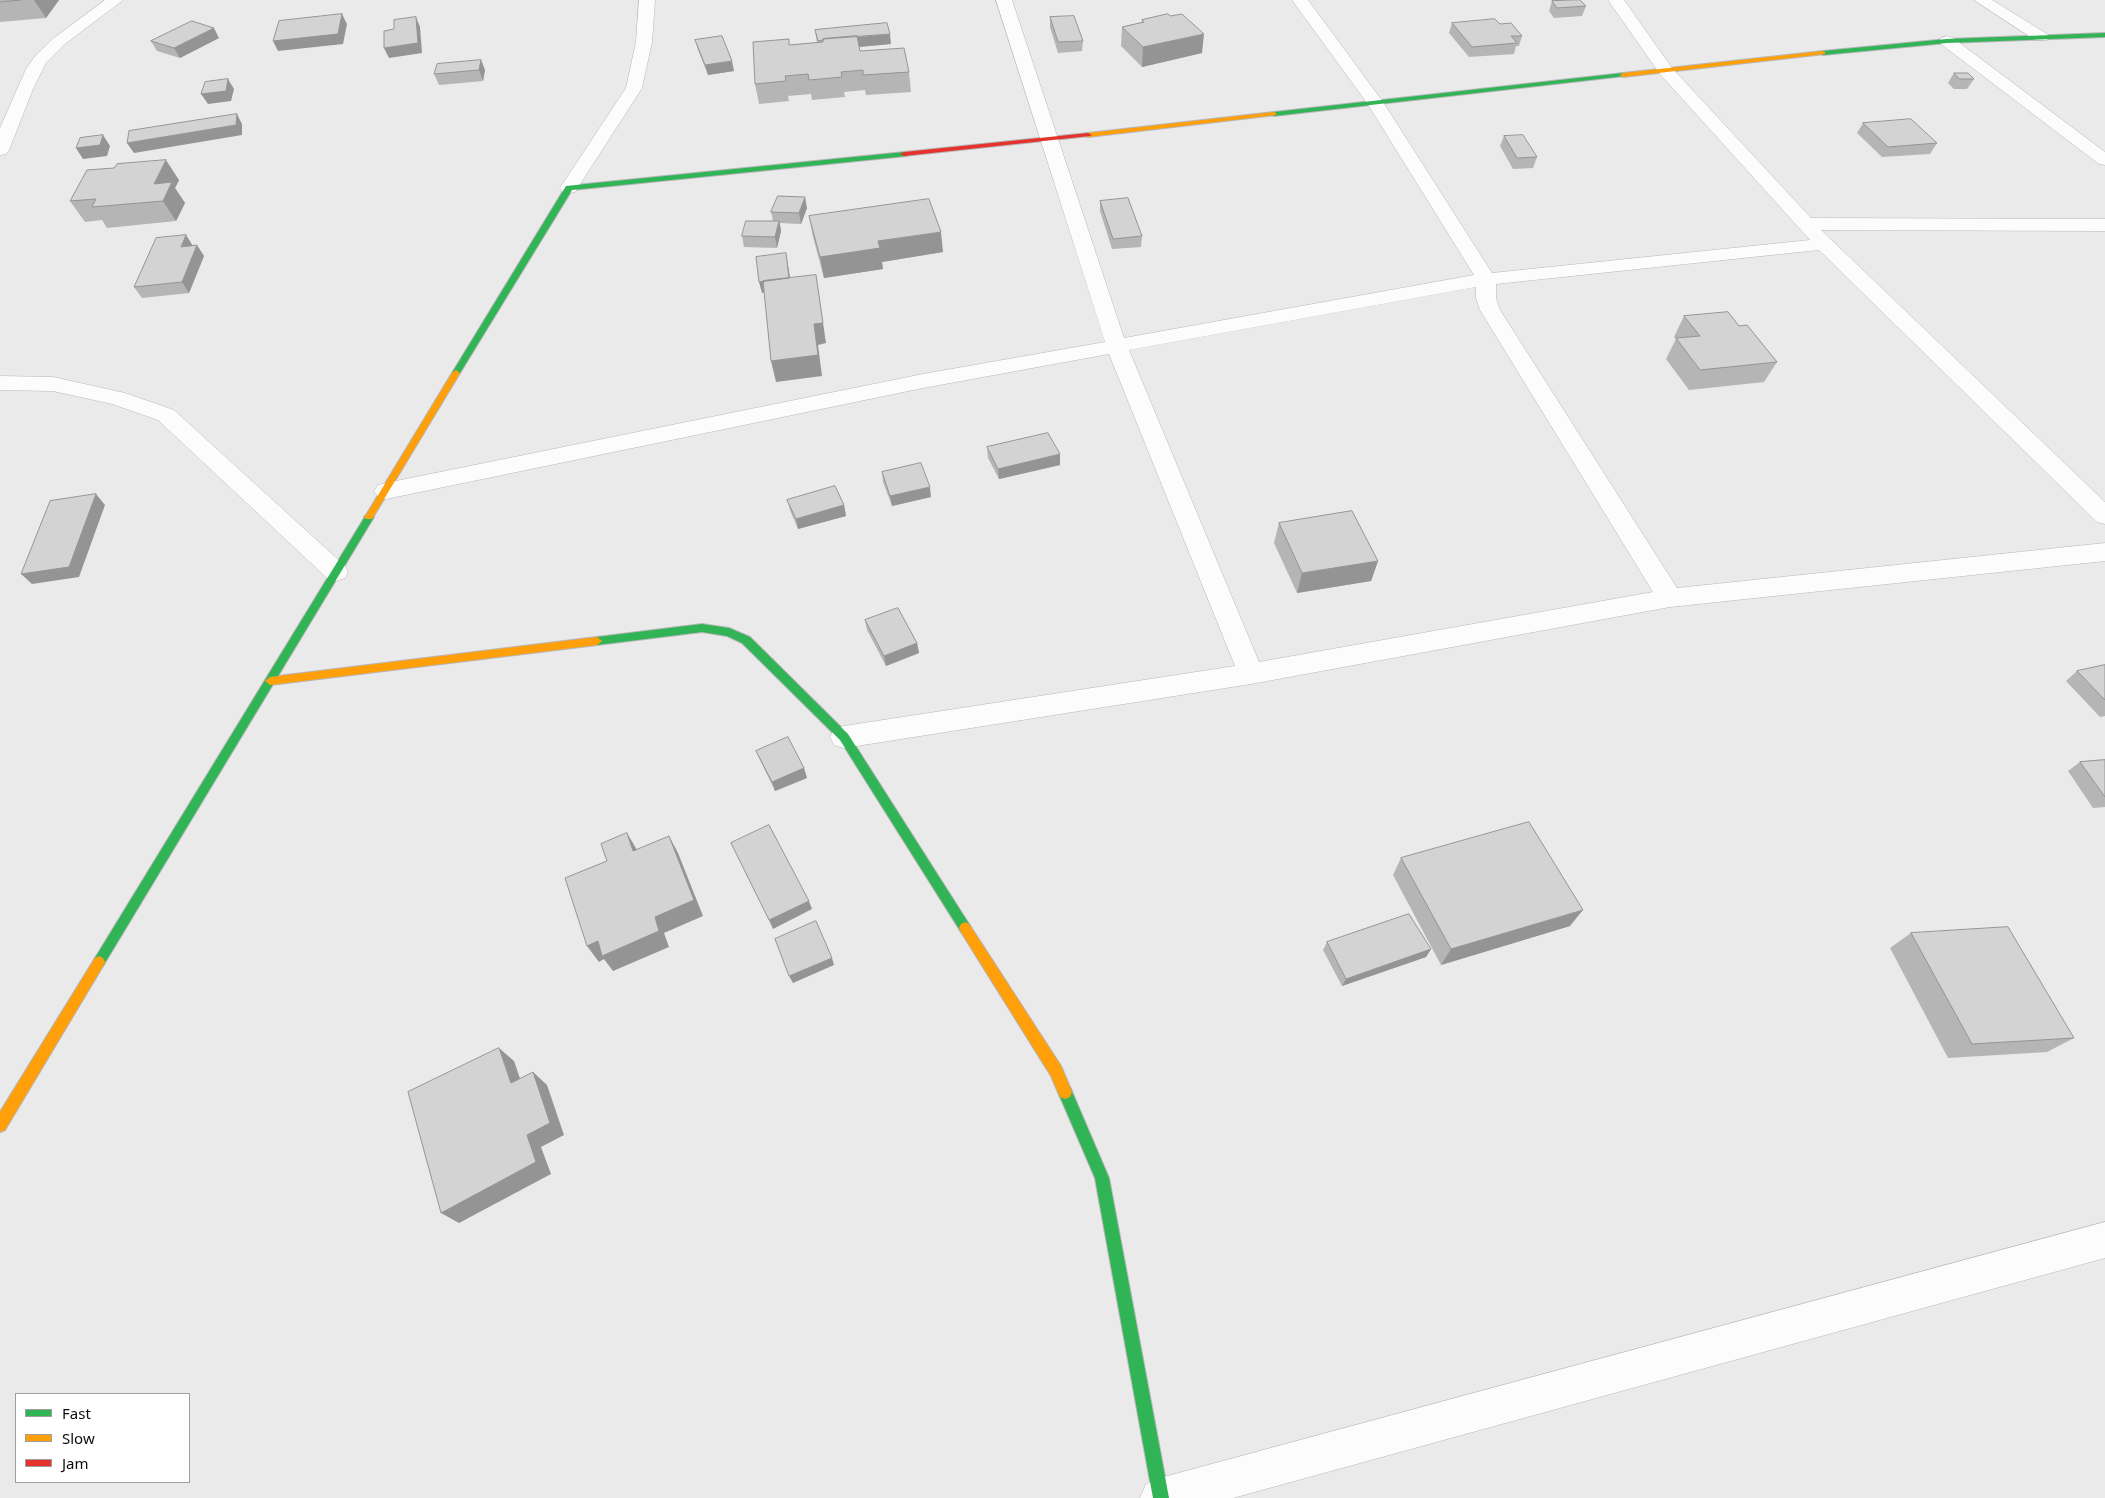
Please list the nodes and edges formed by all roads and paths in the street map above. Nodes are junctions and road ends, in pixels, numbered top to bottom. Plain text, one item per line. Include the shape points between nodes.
1 (115, 0) edge
2 (647, 0) edge
3 (1004, 0) edge
4 (1300, 0) edge
5 (1616, 0) edge
6 (1982, 0) edge
7 (2105, 36) edge
8 (2041, 38) junction
9 (1947, 41) junction
10 (1666, 71) junction
11 (1375, 102) junction
12 (1050, 139) junction
13 (0, 150) edge
14 (2105, 160) edge
15 (569, 188) junction
16 (1805, 224) junction
17 (2105, 225) edge
18 (1824, 244) junction
19 (1486, 279) junction
20 (1117, 347) junction
21 (0, 383) edge
22 (386, 491) junction
23 (2105, 516) edge
24 (2105, 552) edge
25 (336, 572) junction
26 (1670, 598) junction
27 (1251, 674) junction
28 (270, 681) junction
29 (844, 737) junction
30 (0, 1126) edge
31 (2105, 1240) edge
32 (1161, 1498) edge

1 - 13 street via 70,33 35,68
2 - 15 street via 644,42 634,88
3 - 12 street
4 - 11 street
5 - 10 street
6 - 8 street
7 - 8 street
8 - 9 street
9 - 10 street
9 - 14 street
10 - 11 street
10 - 16 street
11 - 12 street
11 - 19 street
12 - 15 street
12 - 20 street
15 - 22 street
16 - 17 street
16 - 18 street
18 - 19 street
18 - 23 street
19 - 20 street
19 - 26 street via 1490,310
20 - 22 street via 923,382
20 - 27 street
21 - 25 street via 53,384 117,398 166,414
22 - 25 street
24 - 26 street
25 - 28 street
26 - 27 street
27 - 29 street
28 - 29 street via 702,628 729,632 746,640
28 - 30 street
29 - 32 street via 1056,1071 1098,1169
31 - 32 street

